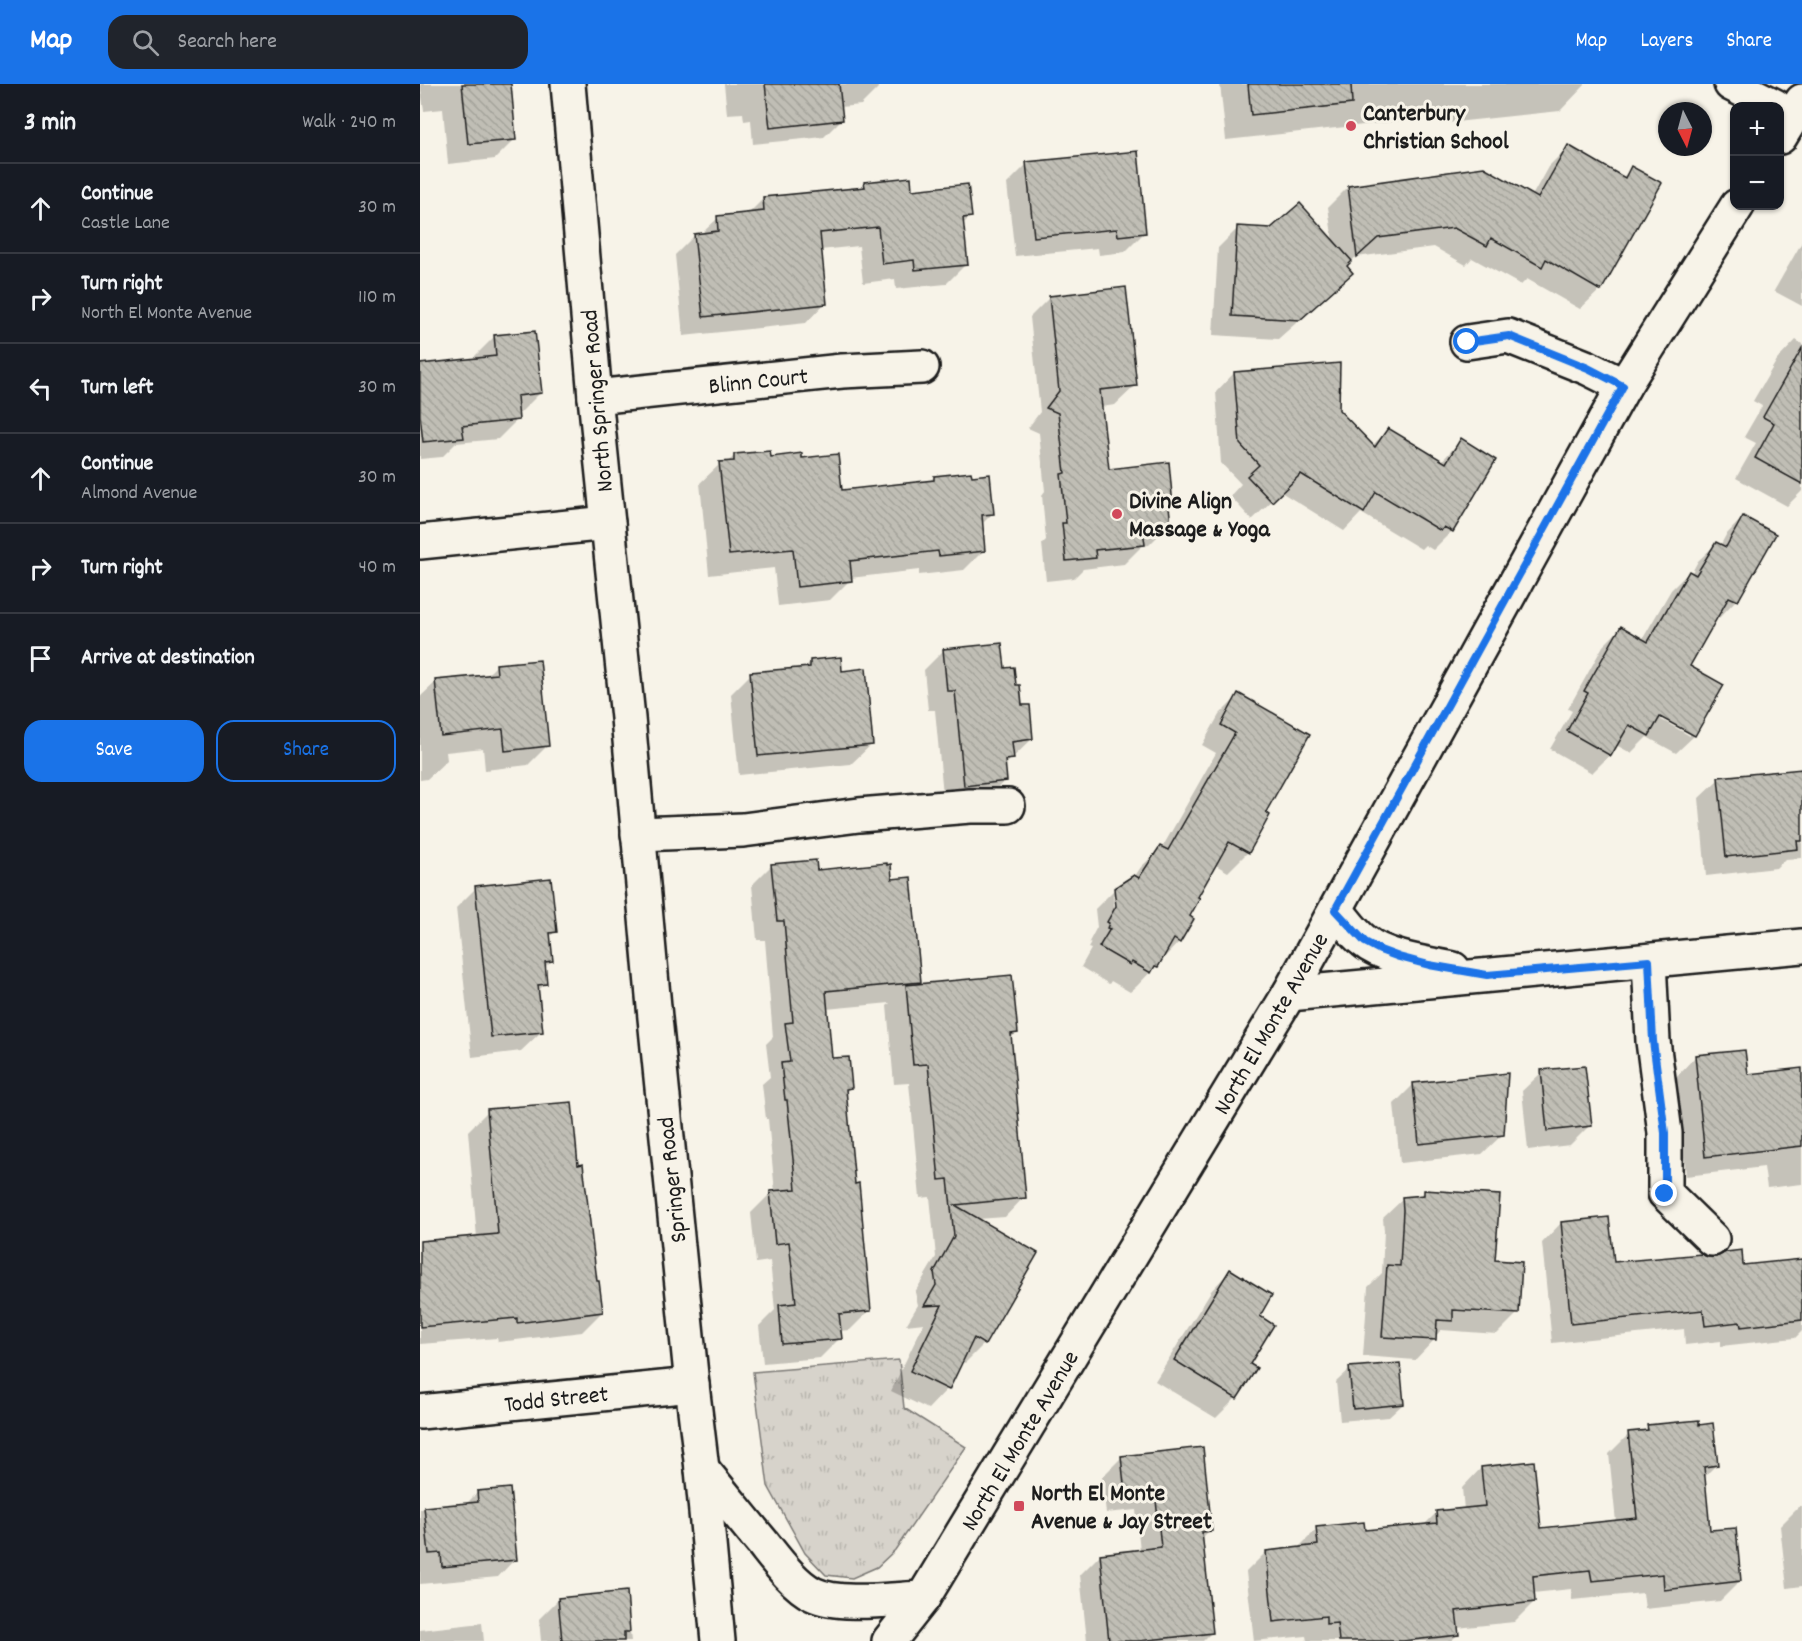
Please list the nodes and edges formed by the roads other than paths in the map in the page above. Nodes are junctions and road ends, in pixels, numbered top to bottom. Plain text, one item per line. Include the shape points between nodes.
1 (568, 84) edge
2 (1731, 84) edge
3 (1786, 114) edge
4 (1734, 210) edge
5 (1467, 342) dead end
6 (922, 367) dead end
7 (1623, 386) junction
8 (595, 397) junction
9 (608, 523) junction
10 (420, 542) edge
11 (628, 718) joint
12 (1008, 806) dead end
13 (638, 834) junction
14 (1335, 910) junction
15 (1802, 946) edge
16 (1649, 961) junction
17 (1487, 975) junction
18 (1289, 994) junction
19 (1712, 1239) dead end
20 (692, 1385) junction
21 (420, 1412) edge
22 (702, 1469) junction
23 (923, 1598) junction
24 (718, 1641) edge
25 (889, 1641) edge
26 (920, 1641) edge

1 - 8 street, North Springer Road
2 - 3 street
4 - 7 street, North El Monte Avenue
5 - 7 street via 1509,336
6 - 8 street, Blinn Court via 842,371
7 - 14 street, North El Monte Avenue
8 - 9 street, North Springer Road
9 - 10 street
9 - 11 street, North Springer Road
11 - 13 street, Springer Road
12 - 13 street via 860,815 743,830
13 - 20 street, Springer Road
14 - 17 street via 1365,942 1380,950 1429,965
14 - 18 street, North El Monte Avenue
15 - 16 street
16 - 17 street
16 - 19 street via 1653,1041 1665,1133 1665,1194
17 - 18 street
18 - 23 street, North El Monte Avenue
20 - 21 street, Todd Street
20 - 22 street, Springer Road
22 - 23 street via 779,1563 812,1593 854,1601
22 - 24 street, Springer Road
23 - 25 street, North El Monte Avenue
23 - 26 street

